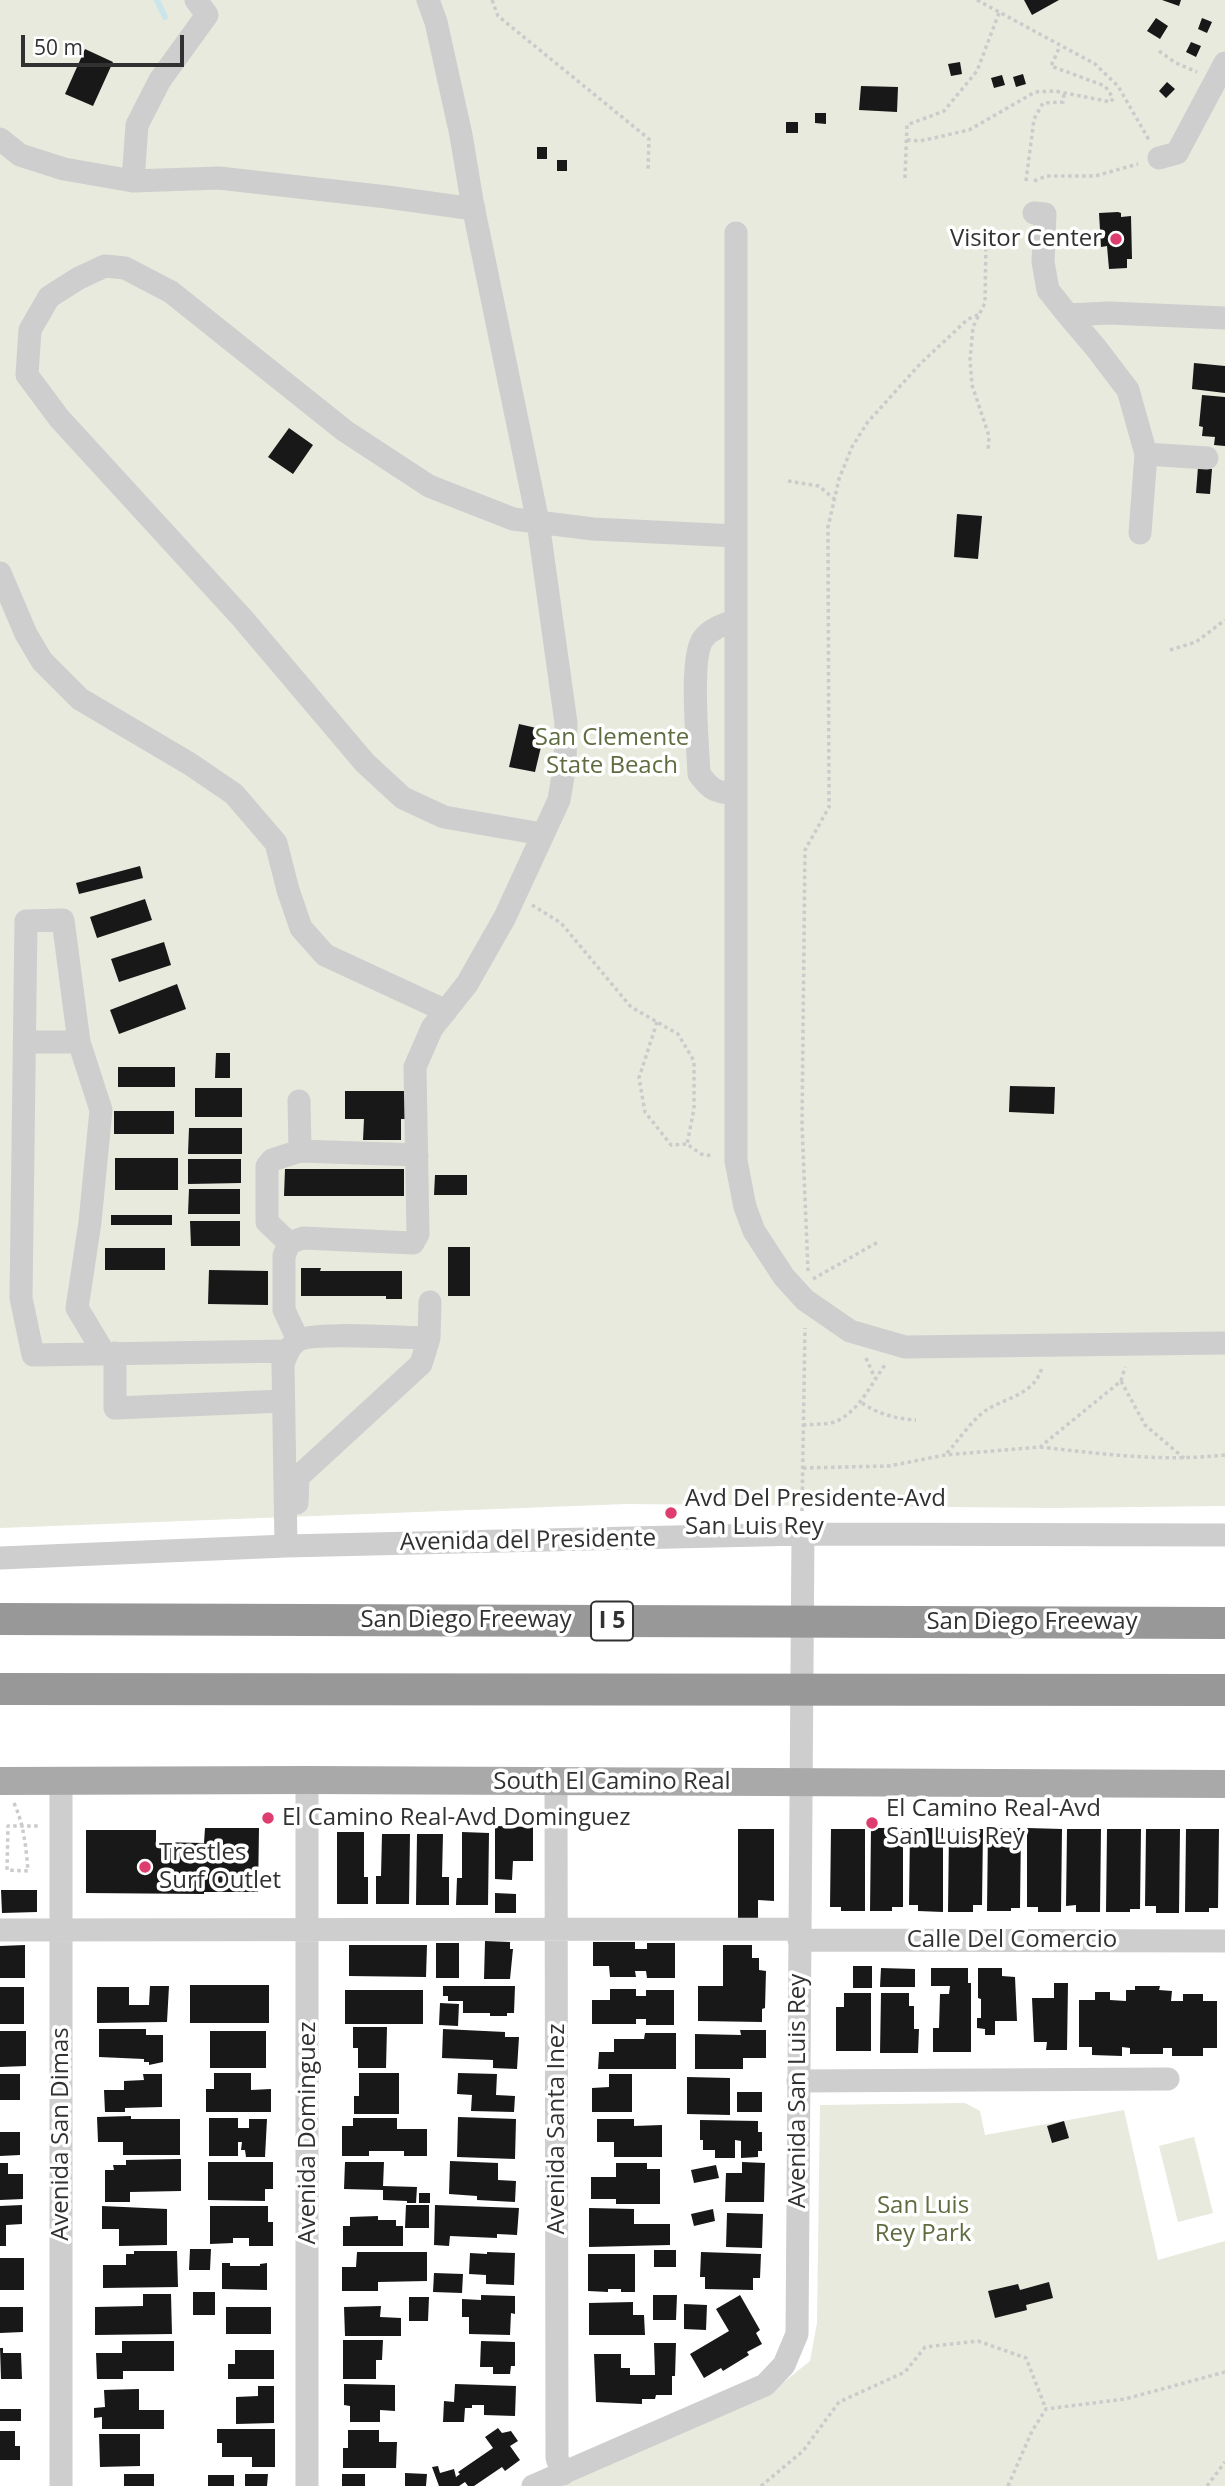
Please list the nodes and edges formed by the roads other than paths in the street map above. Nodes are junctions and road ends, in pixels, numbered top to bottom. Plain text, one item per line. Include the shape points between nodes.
1 (196, 0) edge
2 (428, 0) edge
3 (1225, 63) edge
4 (0, 139) edge
5 (1159, 158) road end
6 (133, 181) junction
7 (474, 209) junction
8 (1034, 213) dead end
9 (736, 233) dead end
10 (1068, 315) junction
11 (1225, 318) edge
12 (1146, 454) junction
13 (1207, 458) dead end
14 (538, 522) junction
15 (1140, 533) dead end
16 (736, 536) junction
17 (0, 573) edge
18 (8, 610) edge
19 (736, 621) junction
20 (735, 794) junction
21 (542, 834) junction
22 (446, 1011) junction
23 (26, 1042) junction
24 (79, 1042) junction
25 (299, 1101) dead end
26 (300, 1151) junction
27 (417, 1154) junction
28 (289, 1243) junction
29 (430, 1302) dead end
30 (429, 1338) junction
31 (1225, 1343) edge
32 (293, 1345) junction
33 (109, 1353) junction
34 (283, 1401) junction
35 (802, 1522) junction
36 (1225, 1535) edge
37 (293, 1546) junction
38 (0, 1558) edge
39 (0, 1619) edge
40 (1225, 1623) edge
41 (0, 1689) edge
42 (1225, 1690) edge
43 (307, 1780) junction
44 (61, 1782) junction
45 (556, 1782) junction
46 (801, 1783) junction
47 (1225, 1784) edge
48 (6, 1790) edge
49 (0, 1930) edge
50 (61, 1930) junction
51 (308, 1930) junction
52 (556, 1930) junction
53 (799, 1934) junction
54 (1225, 1941) edge
55 (1168, 2079) dead end
56 (798, 2081) junction
57 (563, 2474) junction
58 (61, 2486) edge
59 (307, 2486) edge
60 (533, 2486) edge

1 - 6 street via 207,15 160,80 136,125
2 - 7 street
3 - 5 street via 1177,153
4 - 6 street via 20,155 64,169
6 - 7 street via 219,178
7 - 14 street
8 - 10 street via 1045,214 1043,262 1048,290
9 - 16 street
10 - 11 street
10 - 12 street via 1128,390
12 - 13 street
12 - 15 street
14 - 16 street
14 - 21 street via 566,723 559,800
14 - 21 street via 513,519 429,486 345,431 171,292 125,268 105,266 49,297 30,330 27,375 59,418 243,619 365,763 403,798 444,817
16 - 19 street
17 - 18 street
18 - 22 street via 42,661 80,699 234,794 276,843 301,928 325,955
19 - 20 street
19 - 20 street via 712,629 702,640 696,660 699,774 717,792
20 - 31 street via 736,1161 754,1231 784,1277 805,1300 850,1331 905,1347
21 - 22 street via 467,984
22 - 27 street via 432,1028 415,1067
23 - 24 street
23 - 24 street via 26,921 63,920
23 - 33 street via 20,1298 33,1355
24 - 33 street via 101,1110 77,1308
25 - 26 street
26 - 27 street
26 - 28 street via 267,1166 267,1222
27 - 28 street via 418,1234 413,1242 303,1238
28 - 32 street via 284,1256 284,1310
29 - 30 street
30 - 32 street via 320,1337
30 - 37 street via 421,1364 298,1477
32 - 33 street
32 - 34 street via 283,1364
33 - 34 street via 115,1408
34 - 37 street
35 - 36 street, Avenida del Presidente
35 - 37 street, Avenida del Presidente
35 - 46 street, Avenida San Luis Rey
37 - 38 street, Avenida del Presidente
39 - 40 highway, San Diego Freeway / I 5
41 - 42 highway
43 - 44 main road, South El Camino Real
43 - 45 main road, South El Camino Real
43 - 51 street, Avenida Dominguez
44 - 48 main road, South El Camino Real
44 - 50 street, Avenida San Dimas
45 - 46 main road, South El Camino Real
45 - 52 street, Avenida Santa Inez
46 - 47 main road, South El Camino Real
46 - 53 street, Avenida San Luis Rey
49 - 50 street, Calle Del Comercio
50 - 51 street, Calle Del Comercio
50 - 58 street, Avenida San Dimas
51 - 52 street, Calle Del Comercio
51 - 59 street, Avenida Dominguez
52 - 53 street, Calle Del Comercio
52 - 57 street, Avenida Santa Inez via 557,2458
53 - 54 street, Calle Del Comercio
53 - 56 street, Avenida San Luis Rey
55 - 56 street
56 - 57 street, Avenida San Luis Rey via 797,2334 784,2365 765,2385
57 - 60 street, Avenida San Luis Rey

